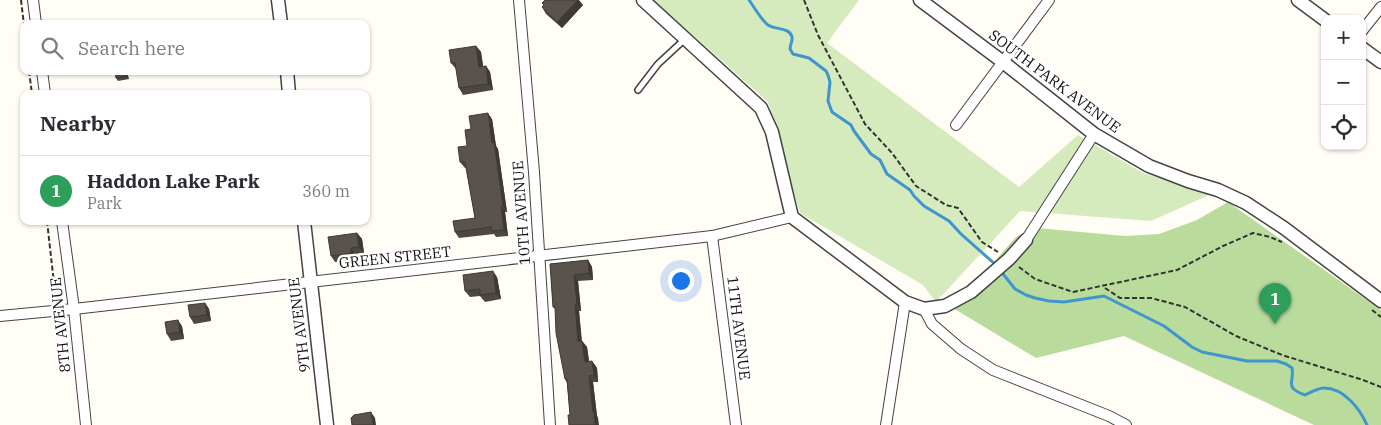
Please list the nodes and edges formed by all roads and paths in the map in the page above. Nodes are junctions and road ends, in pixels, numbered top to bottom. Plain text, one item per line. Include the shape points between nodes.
1 (21, 0) edge
2 (33, 0) edge
3 (278, 0) edge
4 (519, 0) edge
5 (643, 0) edge
6 (804, 0) edge
7 (920, 0) edge
8 (1049, 0) edge
9 (1298, 0) edge
10 (1381, 7) edge
11 (1321, 17) edge
12 (23, 20) edge
13 (36, 20) edge
14 (280, 20) edge
15 (1366, 26) edge
16 (686, 38) junction
17 (1366, 51) edge
18 (1003, 62) junction
19 (1381, 62) edge
20 (30, 75) edge
21 (43, 75) edge
22 (287, 75) edge
23 (31, 90) edge
24 (44, 90) edge
25 (289, 90) edge
26 (638, 90) dead end
27 (956, 125) dead end
28 (1094, 134) junction
29 (792, 217) junction
30 (47, 225) edge
31 (63, 225) edge
32 (304, 225) edge
33 (712, 236) junction
34 (1026, 240) joint
35 (1282, 242) dead end
36 (539, 256) junction
37 (1006, 261) junction
38 (310, 282) junction
39 (1105, 288) dead end
40 (1381, 301) edge
41 (906, 302) junction
42 (56, 304) dead end
43 (1366, 306) dead end
44 (74, 309) junction
45 (924, 309) junction
46 (0, 316) edge
47 (1381, 317) edge
48 (1381, 387) edge
49 (86, 425) edge
50 (327, 425) edge
51 (550, 425) edge
52 (736, 425) edge
53 (886, 425) edge
54 (1126, 425) edge

1 - 12 path
2 - 13 street
3 - 14 street
4 - 36 street, 10TH AVENUE
5 - 16 street
6 - 37 path via 818,35 865,124 916,186 946,205 958,208 982,242
7 - 18 street, SOUTH PARK AVENUE
8 - 18 street
9 - 11 street
10 - 15 street
16 - 26 lane via 658,64
16 - 29 street via 761,108 772,132
17 - 19 street
18 - 27 street
18 - 28 street, SOUTH PARK AVENUE
20 - 23 path
21 - 24 street
22 - 25 street
28 - 34 street
28 - 40 street, SOUTH PARK AVENUE via 1149,166 1246,203
29 - 33 street, GREEN STREET
29 - 41 street
30 - 42 path
31 - 44 street, 8TH AVENUE
32 - 38 street, 9TH AVENUE
33 - 36 street, GREEN STREET
33 - 52 street, 11TH AVENUE
34 - 37 street
35 - 37 path via 1253,233 1177,270 1073,292 1035,279
36 - 38 street, GREEN STREET
36 - 51 street, 10TH AVENUE
37 - 45 street via 971,292 945,306
38 - 44 street, GREEN STREET
38 - 50 street, 9TH AVENUE
39 - 48 path via 1120,298 1151,298 1185,307 1236,336 1282,355
41 - 45 street
41 - 53 street
43 - 47 path
44 - 46 street, GREEN STREET
44 - 49 street, 8TH AVENUE
45 - 54 street via 932,324 993,370

